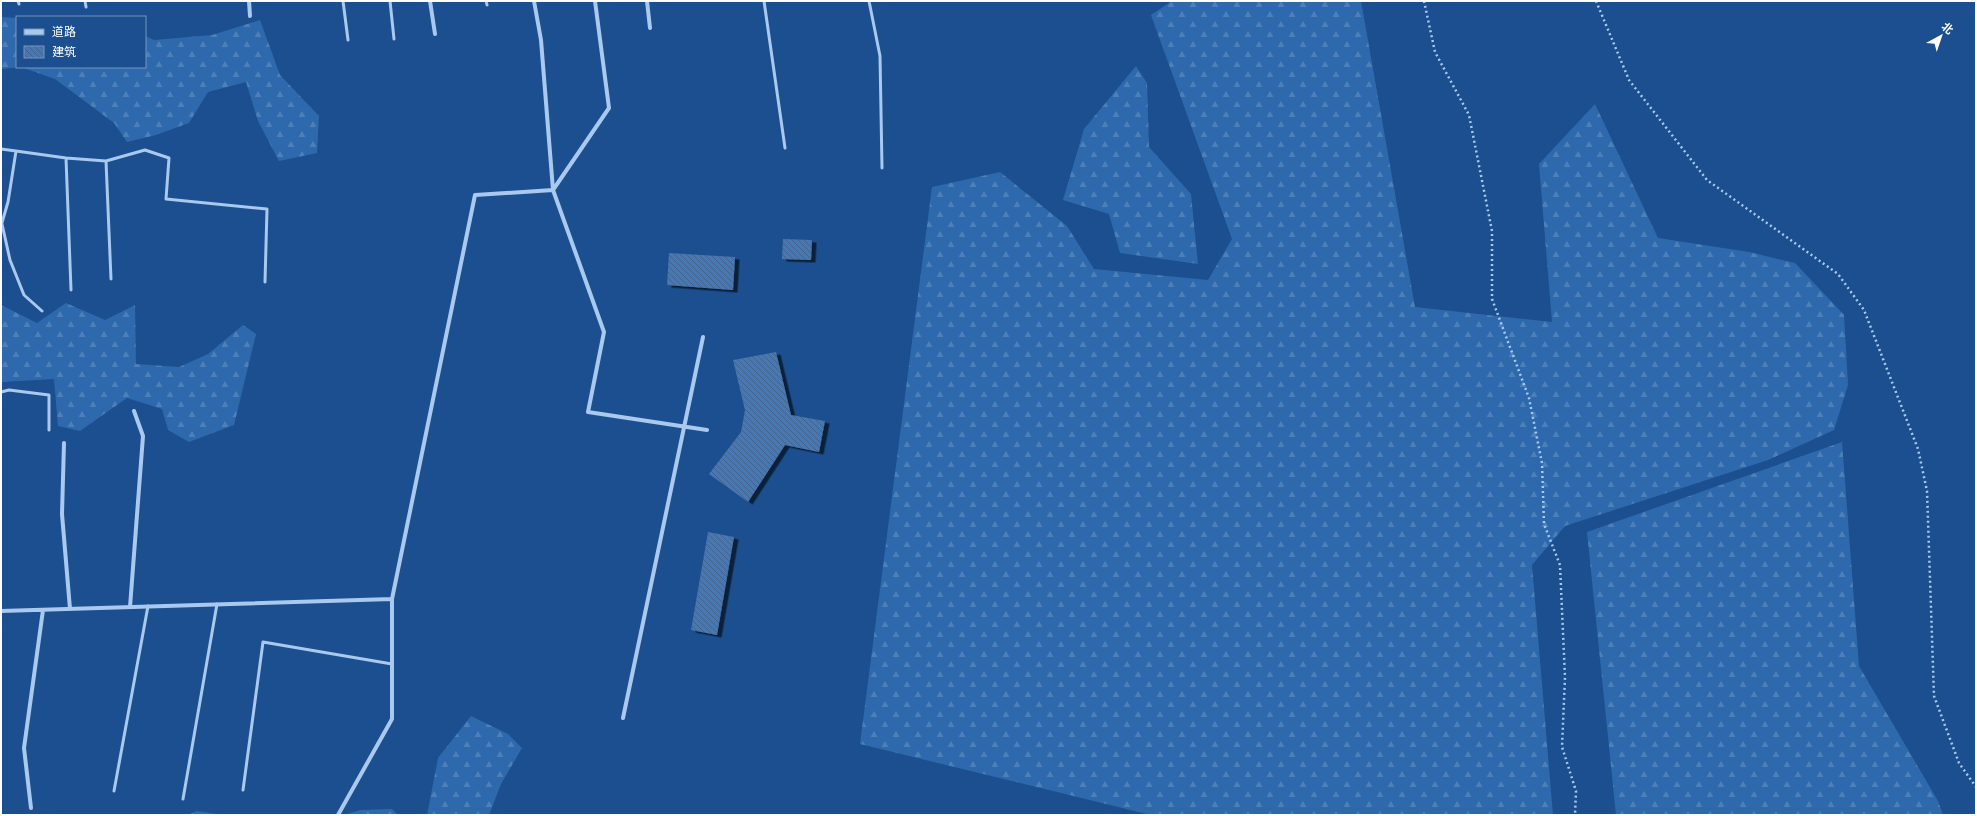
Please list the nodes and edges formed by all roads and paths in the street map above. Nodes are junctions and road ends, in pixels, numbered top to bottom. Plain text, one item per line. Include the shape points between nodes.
1 (86, 1) edge
2 (249, 1) edge
3 (343, 1) edge
4 (390, 1) edge
5 (430, 1) edge
6 (534, 1) edge
7 (595, 1) edge
8 (647, 1) edge
9 (764, 1) edge
10 (868, 1) edge
11 (1424, 1) edge
12 (1596, 1) edge
13 (86, 7) dead end
14 (250, 16) dead end
15 (650, 28) dead end
16 (434, 34) dead end
17 (394, 39) dead end
18 (348, 40) dead end
19 (785, 148) dead end
20 (1, 149) edge
21 (16, 151) junction
22 (66, 158) junction
23 (106, 161) junction
24 (882, 168) dead end
25 (553, 190) junction
26 (1, 225) edge
27 (111, 279) dead end
28 (265, 282) dead end
29 (71, 290) dead end
30 (42, 312) dead end
31 (703, 337) dead end
32 (1, 392) edge
33 (134, 411) dead end
34 (684, 426) junction
35 (48, 430) dead end
36 (707, 430) dead end
37 (64, 443) dead end
38 (392, 599) junction
39 (218, 604) junction
40 (148, 606) junction
41 (130, 607) junction
42 (70, 609) junction
43 (43, 610) junction
44 (1, 611) edge
45 (392, 664) junction
46 (623, 718) dead end
47 (1976, 787) edge
48 (243, 790) dead end
49 (114, 791) dead end
50 (183, 799) dead end
51 (31, 808) dead end
52 (338, 815) edge
53 (1575, 815) edge

1 - 13 lane
2 - 14 street
3 - 18 lane
4 - 17 lane
5 - 16 street
6 - 25 street via 541,40
7 - 25 street via 608,108
8 - 15 street
9 - 19 lane
10 - 24 lane via 880,56
11 - 53 path via 1435,52 1469,115 1492,232 1492,299 1529,398 1542,463 1544,524 1560,565 1565,677 1562,747 1576,792
12 - 47 path via 1629,80 1707,180 1838,274 1864,310 1918,449 1927,491 1934,696 1959,763
20 - 21 lane
21 - 22 lane
21 - 26 lane via 8,202
22 - 23 lane
22 - 29 lane
23 - 27 lane
23 - 28 lane via 145,150 169,158 166,199 267,209
25 - 34 street via 604,332 588,412
25 - 38 street via 475,195
26 - 30 lane via 10,260 24,295
31 - 34 street
32 - 35 lane via 9,390 49,396
33 - 41 street via 143,436
34 - 36 street
34 - 46 street
37 - 42 street via 62,514
38 - 39 street
38 - 45 street
39 - 40 street
39 - 50 lane
40 - 41 street
40 - 49 lane
41 - 42 street
42 - 43 street
43 - 44 street
43 - 51 street via 24,748
45 - 48 lane via 263,642
45 - 52 street via 392,720

